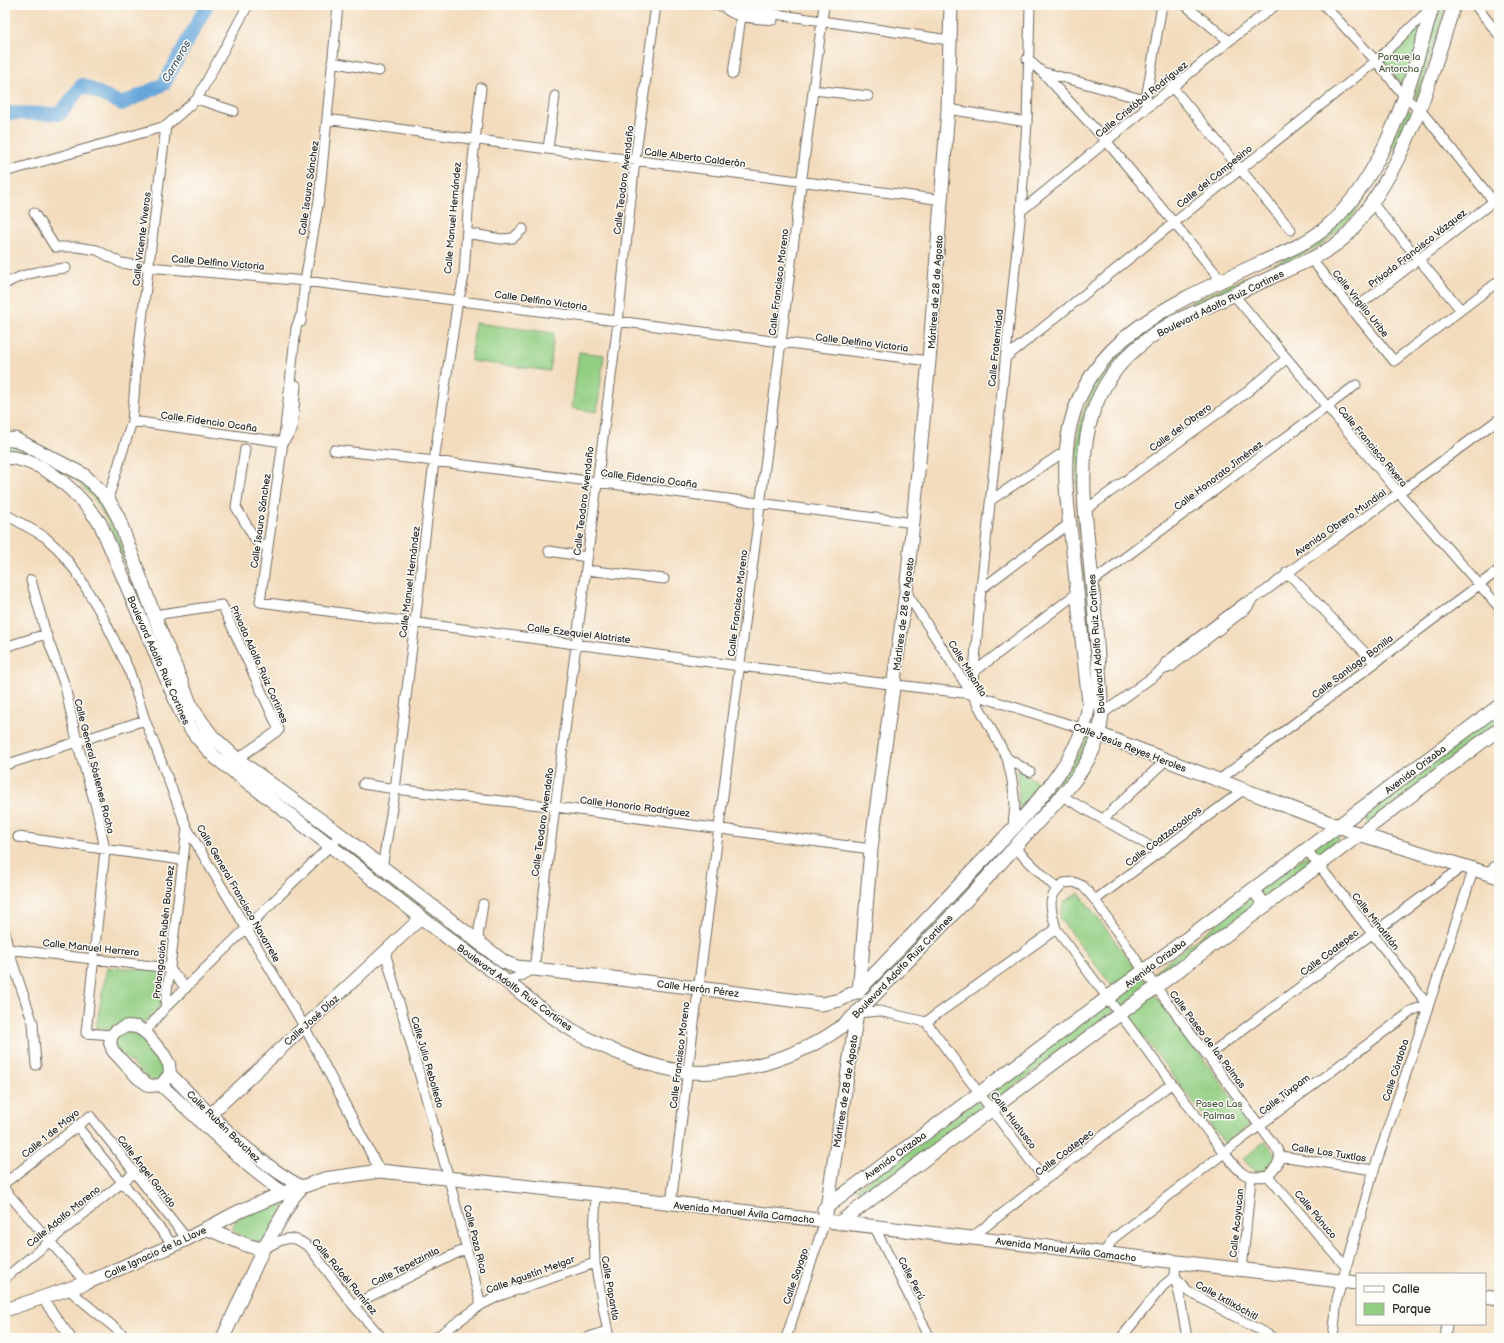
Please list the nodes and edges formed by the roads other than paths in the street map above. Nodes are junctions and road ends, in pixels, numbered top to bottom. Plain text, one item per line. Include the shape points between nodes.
1 (248, 5) edge
2 (338, 5) edge
3 (656, 5) edge
4 (718, 5) edge
5 (824, 5) edge
6 (951, 5) edge
7 (1030, 5) edge
8 (1162, 5) edge
9 (1185, 5) edge
10 (1276, 5) edge
11 (1324, 5) edge
12 (1454, 5) edge
13 (1475, 5) edge
14 (1433, 6) edge
15 (741, 16) junction
16 (800, 18) junction
17 (821, 21) junction
18 (1499, 35) edge
19 (949, 40) junction
20 (1229, 42) junction
21 (1027, 59) junction
22 (1376, 61) junction
23 (332, 62) junction
24 (379, 71) dead end
25 (1042, 72) junction
26 (733, 74) dead end
27 (481, 88) dead end
28 (1173, 88) junction
29 (813, 90) junction
30 (555, 96) dead end
31 (868, 96) dead end
32 (1405, 97) junction
33 (197, 99) junction
34 (1145, 100) junction
35 (948, 109) junction
36 (1420, 110) junction
37 (234, 111) dead end
38 (1144, 111) junction
39 (327, 119) junction
40 (1027, 122) junction
41 (166, 126) junction
42 (474, 140) junction
43 (1107, 142) junction
44 (548, 150) junction
45 (635, 160) junction
46 (1240, 170) junction
47 (5, 172) edge
48 (802, 181) junction
49 (942, 200) junction
50 (1372, 203) junction
51 (1496, 204) edge
52 (1021, 211) junction
53 (34, 213) dead end
54 (1174, 222) junction
55 (523, 228) dead end
56 (1290, 230) dead end
57 (467, 233) junction
58 (1311, 259) junction
59 (1419, 261) junction
60 (148, 267) junction
61 (66, 268) dead end
62 (1222, 280) junction
63 (305, 281) junction
64 (1499, 281) edge
65 (5, 284) edge
66 (1234, 295) junction
67 (458, 299) junction
68 (1461, 310) junction
69 (1352, 311) junction
70 (618, 322) junction
71 (782, 343) junction
72 (1005, 358) junction
73 (1286, 359) junction
74 (929, 361) junction
75 (1356, 385) dead end
76 (1326, 407) junction
77 (1499, 419) edge
78 (132, 421) junction
79 (5, 440) edge
80 (283, 442) junction
81 (245, 450) dead end
82 (334, 450) dead end
83 (1067, 450) junction
84 (5, 457) edge
85 (434, 461) junction
86 (597, 483) junction
87 (1399, 493) junction
88 (108, 499) junction
89 (991, 500) junction
90 (761, 503) junction
91 (1084, 511) junction
92 (8, 518) edge
93 (914, 523) junction
94 (1070, 523) junction
95 (267, 546) junction
96 (549, 551) dead end
97 (587, 558) junction
98 (586, 570) junction
99 (1499, 570) edge
100 (1288, 572) junction
101 (664, 579) dead end
102 (31, 580) dead end
103 (1092, 582) junction
104 (1479, 585) junction
105 (981, 588) junction
106 (906, 592) junction
107 (1077, 593) junction
108 (260, 602) joint
109 (1499, 607) edge
110 (154, 615) junction
111 (415, 624) junction
112 (46, 634) junction
113 (162, 635) junction
114 (149, 640) junction
115 (577, 643) junction
116 (5, 647) edge
117 (1374, 662) junction
118 (740, 666) junction
119 (974, 672) junction
120 (894, 684) junction
121 (972, 694) junction
122 (1499, 706) edge
123 (1102, 714) junction
124 (145, 720) junction
125 (1084, 729) junction
126 (1499, 729) edge
127 (1099, 734) junction
128 (77, 742) junction
129 (1007, 758) junction
130 (237, 759) junction
131 (1166, 760) junction
132 (5, 765) edge
133 (1030, 772) dead end
134 (1219, 780) junction
135 (363, 784) dead end
136 (395, 790) junction
137 (1243, 790) junction
138 (1062, 796) junction
139 (555, 807) junction
140 (1103, 819) junction
141 (1337, 826) junction
142 (719, 827) junction
143 (1013, 827) junction
144 (187, 828) junction
145 (1359, 834) junction
146 (340, 835) junction
147 (18, 837) dead end
148 (330, 845) junction
149 (1015, 848) junction
150 (871, 849) junction
151 (105, 850) junction
152 (1307, 850) junction
153 (1160, 852) junction
154 (182, 860) junction
155 (1499, 863) edge
156 (1318, 865) junction
157 (1469, 866) junction
158 (382, 868) junction
159 (1493, 875) edge
160 (1057, 889) junction
161 (1254, 890) junction
162 (1096, 900) junction
163 (483, 904) dead end
164 (1265, 906) junction
165 (421, 918) junction
166 (246, 927) junction
167 (1056, 929) junction
168 (5, 933) edge
169 (1372, 934) junction
170 (477, 943) junction
171 (8, 949) junction
172 (385, 952) junction
173 (95, 959) junction
174 (169, 968) junction
175 (534, 969) junction
176 (1144, 971) junction
177 (506, 981) junction
178 (1156, 986) junction
179 (186, 988) junction
180 (698, 988) junction
181 (859, 990) junction
182 (1108, 998) junction
183 (1428, 1005) junction
184 (165, 1008) junction
185 (857, 1013) junction
186 (1120, 1014) junction
187 (926, 1022) junction
188 (304, 1026) junction
189 (145, 1032) junction
190 (112, 1035) junction
191 (1207, 1056) junction
192 (36, 1065) dead end
193 (688, 1072) junction
194 (170, 1074) junction
195 (161, 1084) junction
196 (1172, 1084) junction
197 (977, 1090) junction
198 (992, 1110) junction
199 (210, 1113) junction
200 (90, 1116) joint
201 (201, 1123) junction
202 (77, 1126) junction
203 (1259, 1126) junction
204 (1224, 1153) junction
205 (1280, 1156) junction
206 (1374, 1170) junction
207 (380, 1171) junction
208 (135, 1172) junction
209 (1268, 1176) junction
210 (1251, 1178) junction
211 (449, 1179) junction
212 (1045, 1180) junction
213 (122, 1182) junction
214 (5, 1184) edge
215 (302, 1187) junction
216 (852, 1187) junction
217 (5, 1190) edge
218 (283, 1193) junction
219 (596, 1194) junction
220 (157, 1202) junction
221 (671, 1203) junction
222 (827, 1205) junction
223 (862, 1205) junction
224 (144, 1210) junction
225 (238, 1212) junction
226 (812, 1219) junction
227 (825, 1221) junction
228 (839, 1223) junction
229 (206, 1228) junction
230 (875, 1228) junction
231 (971, 1238) junction
232 (187, 1239) junction
233 (234, 1240) junction
234 (49, 1241) junction
235 (173, 1245) junction
236 (467, 1248) junction
237 (263, 1249) junction
238 (1103, 1254) junction
239 (1176, 1262) junction
240 (594, 1263) junction
241 (1346, 1267) junction
242 (1242, 1270) junction
243 (1175, 1276) junction
244 (5, 1278) edge
245 (1342, 1281) junction
246 (86, 1283) junction
247 (1356, 1283) edge
248 (68, 1289) junction
249 (1486, 1297) edge
250 (42, 1298) junction
251 (1499, 1299) edge
252 (481, 1304) junction
253 (353, 1305) junction
254 (5, 1310) edge
255 (1447, 1325) edge
256 (608, 1334) edge
257 (71, 1338) edge
258 (127, 1338) edge
259 (223, 1338) edge
260 (382, 1338) edge
261 (435, 1338) edge
262 (586, 1338) edge
263 (786, 1338) edge
264 (930, 1338) edge
265 (1121, 1338) edge
266 (1187, 1338) edge
267 (1274, 1338) edge
268 (1333, 1338) edge
269 (1445, 1338) edge

1 - 33 street
2 - 23 street, Calle Isauro Sánchez
3 - 45 street, Calle Teodoro Avendaño
4 - 15 street
4 - 16 street
5 - 17 street, Calle Francisco Moreno
6 - 19 main road, Mártires de 28 de Agosto
7 - 21 street, Calle Fraternidad
8 - 34 street
9 - 20 street
10 - 20 street, Calle Cristóbal Rodríguez
11 - 22 street
12 - 36 main road, Boulevard Adolfo Ruiz Cortines
13 - 18 street
14 - 22 street, Calle del Campesino
14 - 32 main road, Boulevard Adolfo Ruiz Cortines
15 - 16 street via 790,22
15 - 26 street
16 - 17 street
17 - 19 street
17 - 29 street, Calle Francisco Moreno
19 - 35 main road, Mártires de 28 de Agosto
20 - 28 street, Calle Cristóbal Rodríguez
21 - 25 street
21 - 40 street, Calle Fraternidad
22 - 32 street
22 - 46 street, Calle del Campesino
23 - 24 street
23 - 39 street, Calle Isauro Sánchez
25 - 34 street
25 - 43 street
27 - 42 street, Calle Manuel Hernández
28 - 38 street, Calle Cristóbal Rodríguez
28 - 46 street
29 - 31 street
29 - 48 street, Calle Francisco Moreno
30 - 44 street
32 - 36 street
32 - 62 main road, Boulevard Adolfo Ruiz Cortines via 1376,162 1359,189 1332,223 1303,243
33 - 37 street
33 - 41 street
34 - 38 street
35 - 40 street
35 - 49 main road, Mártires de 28 de Agosto
36 - 50 main road, Boulevard Adolfo Ruiz Cortines via 1391,172
36 - 51 street
38 - 43 street, Calle Cristóbal Rodríguez
39 - 42 street, Calle Alberto Calderón
39 - 63 street, Calle Isauro Sánchez via 319,200
40 - 52 street, Calle Fraternidad
41 - 47 street
41 - 60 street, Calle Vicente Viveros
42 - 44 street, Calle Alberto Calderón
42 - 57 street, Calle Manuel Hernández
42 - 67 street, Calle Manuel Hernández via 470,148 464,194 456,290
43 - 52 street, Calle Cristóbal Rodríguez
43 - 54 street
44 - 45 street, Calle Alberto Calderón
45 - 48 street, Calle Alberto Calderón
45 - 70 street, Calle Teodoro Avendaño
46 - 54 street, Calle del Campesino
46 - 56 street
48 - 49 street, Calle Alberto Calderón
48 - 71 street, Calle Francisco Moreno
49 - 74 main road, Mártires de 28 de Agosto
50 - 58 main road, Boulevard Adolfo Ruiz Cortines via 1346,237
50 - 59 street
51 - 59 street, Privada Francisco Vázquez
52 - 72 street, Calle Fraternidad
53 - 60 street, Calle Delfino Victoria via 55,248 77,247 97,250 121,262
54 - 62 street
54 - 72 street, Calle del Campesino
55 - 57 street via 513,238 501,239
57 - 67 street, Calle Manuel Hernández via 462,291
58 - 66 main road, Boulevard Adolfo Ruiz Cortines
58 - 69 street, Calle Virgilio Uribe
59 - 68 street
59 - 69 street, Privada Francisco Vázquez
60 - 63 street, Calle Delfino Victoria
60 - 78 street, Calle Vicente Viveros
61 - 65 street via 21,276
62 - 83 main road, Boulevard Adolfo Ruiz Cortines via 1143,322 1106,356 1078,399 1070,426
63 - 67 street, Calle Delfino Victoria
63 - 80 street, Calle Isauro Sánchez via 292,430
64 - 68 street
66 - 73 street, Calle Francisco Rivera
66 - 91 main road, Boulevard Adolfo Ruiz Cortines via 1153,334 1119,365 1106,382 1096,401 1085,446
67 - 70 street, Calle Delfino Victoria
67 - 85 street, Calle Manuel Hernández
68 - 69 street, Calle Virgilio Uribe via 1394,361
70 - 71 street, Calle Delfino Victoria
70 - 86 street, Calle Teodoro Avendaño
71 - 74 street, Calle Delfino Victoria
71 - 90 street, Calle Francisco Moreno
72 - 89 street, Calle Fraternidad
73 - 76 street, Calle Francisco Rivera
73 - 91 street, Calle del Obrero via 1247,392
74 - 93 main road, Mártires de 28 de Agosto
75 - 76 street, Calle Honorato Jiménez
76 - 87 street, Calle Francisco Rivera
76 - 103 street, Calle Honorato Jiménez
77 - 87 street, Avenida Obrero Mundial
78 - 80 street, Calle Fidencio Ocaña
78 - 88 street, Calle Vicente Viveros
79 - 88 main road, Boulevard Adolfo Ruiz Cortines via 15,439 84,475
80 - 95 street, Calle Isauro Sánchez
81 - 95 street via 236,507 256,541 262,546
82 - 85 street, Calle Fidencio Ocaña
83 - 89 street
83 - 94 main road, Boulevard Adolfo Ruiz Cortines
84 - 114 main road, Boulevard Adolfo Ruiz Cortines via 29,463 51,473 84,501 100,523
85 - 86 street, Calle Fidencio Ocaña
85 - 111 street, Calle Manuel Hernández
86 - 90 street, Calle Fidencio Ocaña
86 - 97 street, Calle Teodoro Avendaño
87 - 100 street, Avenida Obrero Mundial
87 - 104 street, Calle Francisco Rivera
88 - 110 main road, Boulevard Adolfo Ruiz Cortines via 118,517
89 - 105 street, Calle Fraternidad
90 - 93 street, Calle Fidencio Ocaña
90 - 118 street, Calle Francisco Moreno
91 - 103 main road, Boulevard Adolfo Ruiz Cortines
92 - 124 street, Calle General Francisco Navarrete via 45,536 77,573 116,640
93 - 106 main road, Mártires de 28 de Agosto
94 - 105 street
94 - 107 main road, Boulevard Adolfo Ruiz Cortines
95 - 108 street, Calle Isauro Sánchez
96 - 97 street
97 - 98 street, Calle Teodoro Avendaño
98 - 101 street
98 - 115 street, Calle Teodoro Avendaño
99 - 104 street, Calle Santiago Bonilla
100 - 117 street
100 - 123 street, Avenida Obrero Mundial via 1166,662 1162,670
102 - 112 street, Calle General Sóstenes Rocha
103 - 123 main road, Boulevard Adolfo Ruiz Cortines
104 - 109 street, Calle Francisco Rivera
104 - 117 street, Calle Santiago Bonilla
105 - 119 street, Calle Fraternidad
106 - 120 main road, Mártires de 28 de Agosto
106 - 121 street, Calle Misantla
107 - 119 street
107 - 125 main road, Boulevard Adolfo Ruiz Cortines via 1089,702
108 - 111 street, Calle Ezequiel Alatriste
110 - 113 main road, Boulevard Adolfo Ruiz Cortines
110 - 130 street, Privada Adolfo Ruiz Cortines via 222,605 279,730
111 - 115 street, Calle Ezequiel Alatriste
111 - 136 street, Calle Manuel Hernández
112 - 116 street
112 - 128 street, Calle General Sóstenes Rocha via 64,686
113 - 114 main road
113 - 130 main road, Boulevard Adolfo Ruiz Cortines via 192,708 212,736
114 - 148 main road, Boulevard Adolfo Ruiz Cortines via 182,715 202,744 216,758
115 - 118 street, Calle Ezequiel Alatriste
115 - 139 street, Calle Teodoro Avendaño
117 - 134 street, Calle Santiago Bonilla
118 - 120 street, Calle Ezequiel Alatriste
118 - 142 street, Calle Francisco Moreno
119 - 121 street, Calle Fraternidad
120 - 121 street, Calle Jesús Reyes Heroles
120 - 150 main road, Mártires de 28 de Agosto
121 - 125 street, Calle Jesús Reyes Heroles
121 - 129 street, Calle Misantla
122 - 141 main road, Avenida Orizaba
123 - 127 main road, Boulevard Adolfo Ruiz Cortines
124 - 128 street
124 - 144 street, Calle General Francisco Navarrete
125 - 127 main road, Calle Jesús Reyes Heroles
125 - 143 main road, Boulevard Adolfo Ruiz Cortines via 1050,784
126 - 145 main road, Avenida Orizaba
127 - 131 main road, Calle Jesús Reyes Heroles
127 - 138 main road, Boulevard Adolfo Ruiz Cortines via 1086,763
128 - 132 street
128 - 151 street, Calle General Sóstenes Rocha via 98,814
129 - 133 street, Calle Misantla
129 - 143 street, Calle Misantla via 1015,803
130 - 146 main road, Boulevard Adolfo Ruiz Cortines
131 - 134 main road, Calle Jesús Reyes Heroles
131 - 140 street
134 - 137 main road, Calle Jesús Reyes Heroles
135 - 136 street, Calle Honorio Rodríguez
136 - 139 street, Calle Honorio Rodríguez
136 - 158 street, Calle Manuel Hernández
137 - 141 main road, Calle Jesús Reyes Heroles
137 - 153 street, Calle Coatzacoalcos
138 - 140 street
138 - 149 main road, Boulevard Adolfo Ruiz Cortines
139 - 142 street, Calle Honorio Rodríguez
139 - 175 street, Calle Teodoro Avendaño
140 - 153 street
141 - 145 main road, Calle Jesús Reyes Heroles
141 - 152 main road, Avenida Orizaba
142 - 150 street, Calle Honorio Rodríguez
142 - 180 street, Calle Francisco Moreno
143 - 181 main road, Boulevard Adolfo Ruiz Cortines
144 - 154 street, Prolongación Rubén Bouchez
144 - 166 street, Calle General Francisco Navarrete
145 - 156 main road, Avenida Orizaba
145 - 157 main road, Calle Jesús Reyes Heroles
146 - 148 street
146 - 158 main road, Boulevard Adolfo Ruiz Cortines
147 - 151 street
148 - 165 main road, Boulevard Adolfo Ruiz Cortines
148 - 166 street
149 - 160 street
149 - 185 main road, Boulevard Adolfo Ruiz Cortines
150 - 181 main road, Mártires de 28 de Agosto
151 - 154 street
151 - 173 street, Calle General Sóstenes Rocha
152 - 156 street, Calle Minatitlán
152 - 161 main road, Avenida Orizaba
153 - 162 street, Calle Coatzacoalcos
154 - 174 street, Prolongación Rubén Bouchez
155 - 159 street
156 - 164 main road, Avenida Orizaba
156 - 169 street, Calle Minatitlán
157 - 159 main road, Calle Jesús Reyes Heroles
157 - 169 street, Calle Coatepec
157 - 183 street, Calle Córdoba
158 - 170 main road, Boulevard Adolfo Ruiz Cortines
160 - 162 street, Calle Paseo de las Palmas via 1064,883 1074,882 1083,886
160 - 167 street via 1050,902
161 - 164 street
161 - 176 main road, Avenida Orizaba
162 - 176 street, Calle Paseo de las Palmas
163 - 170 street
164 - 178 main road, Avenida Orizaba
165 - 172 street, Calle José Díaz
165 - 177 main road, Boulevard Adolfo Ruiz Cortines
166 - 179 street
166 - 188 street, Calle General Francisco Navarrete
167 - 182 street
167 - 187 street
168 - 171 street
169 - 183 street, Calle Minatitlán
169 - 191 street, Calle Coatepec
170 - 175 main road, Boulevard Adolfo Ruiz Cortines via 504,962
171 - 173 street, Calle Manuel Herrera
171 - 192 street via 33,1023
172 - 188 street, Calle José Díaz
172 - 211 street, Calle Julio Rebolledo
173 - 174 street, Calle Manuel Herrera
173 - 190 street, Calle General Sóstenes Rocha via 86,1033
174 - 179 street
174 - 184 street, Prolongación Rubén Bouchez
175 - 177 street
175 - 180 main road, Calle Herón Pérez
176 - 178 street, Calle Paseo de las Palmas
176 - 182 main road, Avenida Orizaba
177 - 193 main road, Boulevard Adolfo Ruiz Cortines via 563,1024 605,1046 665,1067
178 - 186 main road, Avenida Orizaba
178 - 191 street, Calle Paseo de las Palmas
179 - 184 street
180 - 181 main road, Calle Herón Pérez via 822,1004 840,1000
180 - 193 street, Calle Francisco Moreno
181 - 185 main road, Mártires de 28 de Agosto
182 - 186 street
182 - 197 main road, Avenida Orizaba
183 - 203 street, Calle Túxpam via 1413,1010
183 - 206 street, Calle Córdoba
184 - 189 street, Prolongación Rubén Bouchez
185 - 187 street via 879,1011
185 - 193 main road, Boulevard Adolfo Ruiz Cortines via 842,1028 786,1057 732,1069
185 - 222 main road, Mártires de 28 de Agosto
186 - 196 street
186 - 198 main road, Avenida Orizaba
187 - 197 street, Calle Huatusco
188 - 199 street, Calle José Díaz
188 - 207 street, Calle General Francisco Navarrete
189 - 190 street via 127,1026
189 - 194 street via 167,1060
190 - 195 street via 110,1044 113,1052 138,1078 150,1086
191 - 203 street, Calle Paseo de las Palmas
193 - 221 street, Calle Francisco Moreno
194 - 195 street
194 - 199 street, Calle Rubén Bouchez
195 - 201 street, Calle Rubén Bouchez
196 - 204 street
196 - 212 street, Calle Coatepec
197 - 198 street, Calle Huatusco
197 - 216 main road, Avenida Orizaba
198 - 212 street, Calle Huatusco
198 - 223 main road, Avenida Orizaba
199 - 201 street, Calle José Díaz
199 - 215 street, Calle Rubén Bouchez via 259,1160
200 - 202 street, Calle 1 de Mayo
200 - 208 street, Calle Ángel Garrido
201 - 218 street, Calle Rubén Bouchez
202 - 213 street
202 - 214 street, Calle 1 de Mayo
203 - 204 street, Calle Túxpam
203 - 205 street, Calle Paseo de las Palmas
204 - 210 street via 1244,1176
204 - 238 street, Calle Túxpam via 1114,1238
205 - 206 street, Calle Los Tuxtlas
205 - 209 street via 1277,1165
206 - 241 street, Calle Córdoba
207 - 211 main road, Avenida Manuel Ávila Camacho
207 - 215 main road, Avenida Manuel Ávila Camacho via 324,1179
208 - 213 street, Calle Adolfo Moreno
208 - 220 street, Calle Ángel Garrido
209 - 210 street
209 - 241 street, Calle Pánuco
210 - 242 street, Calle Acayucan
211 - 219 main road, Avenida Manuel Ávila Camacho
211 - 236 street, Calle Poza Rica
212 - 231 street, Calle Coatepec
213 - 224 street
213 - 234 street, Calle Adolfo Moreno
215 - 218 main road, Calle Ignacio de la Llave
215 - 237 main road
216 - 222 main road, Avenida Orizaba
216 - 223 main road via 853,1199
217 - 234 street
218 - 225 main road, Calle Ignacio de la Llave
219 - 221 main road, Avenida Manuel Ávila Camacho
219 - 240 street, Calle Papantla
220 - 224 street
220 - 232 street, Calle Ángel Garrido
221 - 226 main road, Avenida Manuel Ávila Camacho
222 - 226 main road, Avenida Orizaba
222 - 227 main road, Mártires de 28 de Agosto
223 - 228 main road, Avenida Orizaba
224 - 235 street
225 - 229 main road, Calle Ignacio de la Llave
225 - 233 main road via 230,1225
226 - 227 main road, Avenida Manuel Ávila Camacho
227 - 228 main road, Avenida Manuel Ávila Camacho
227 - 263 street, Calle Sayago
228 - 230 main road, Avenida Manuel Ávila Camacho
229 - 232 main road, Calle Ignacio de la Llave
229 - 233 main road
230 - 231 main road, Avenida Manuel Ávila Camacho
230 - 264 street, Calle Perú
231 - 238 main road, Avenida Manuel Ávila Camacho
232 - 235 main road, Calle Ignacio de la Llave
233 - 237 main road
234 - 244 street, Calle Adolfo Moreno
234 - 246 street
235 - 246 main road, Calle Ignacio de la Llave
236 - 252 street, Calle Poza Rica
236 - 253 street, Calle Tepetzintla
237 - 253 street, Calle Rafaél Ramírez via 293,1238 303,1242
237 - 259 main road
238 - 239 main road, Avenida Manuel Ávila Camacho
239 - 242 main road, Avenida Manuel Ávila Camacho
239 - 243 street
240 - 252 street, Calle Agustín Melgar
240 - 256 street, Calle Papantla
241 - 245 street, Calle Córdoba
242 - 245 main road, Avenida Manuel Ávila Camacho
243 - 265 street
243 - 266 street
243 - 267 street, Calle Ixtlixóchitl via 1186,1290
245 - 247 main road, Avenida Manuel Ávila Camacho
245 - 268 street, Calle Córdoba via 1337,1299
246 - 248 main road, Calle Ignacio de la Llave
248 - 250 main road, Calle Ignacio de la Llave
248 - 258 street
249 - 251 main road
250 - 254 main road, Calle Ignacio de la Llave
250 - 257 street
252 - 261 street, Calle Agustín Melgar
253 - 260 street, Calle Rafaél Ramírez
255 - 269 street
256 - 262 street

